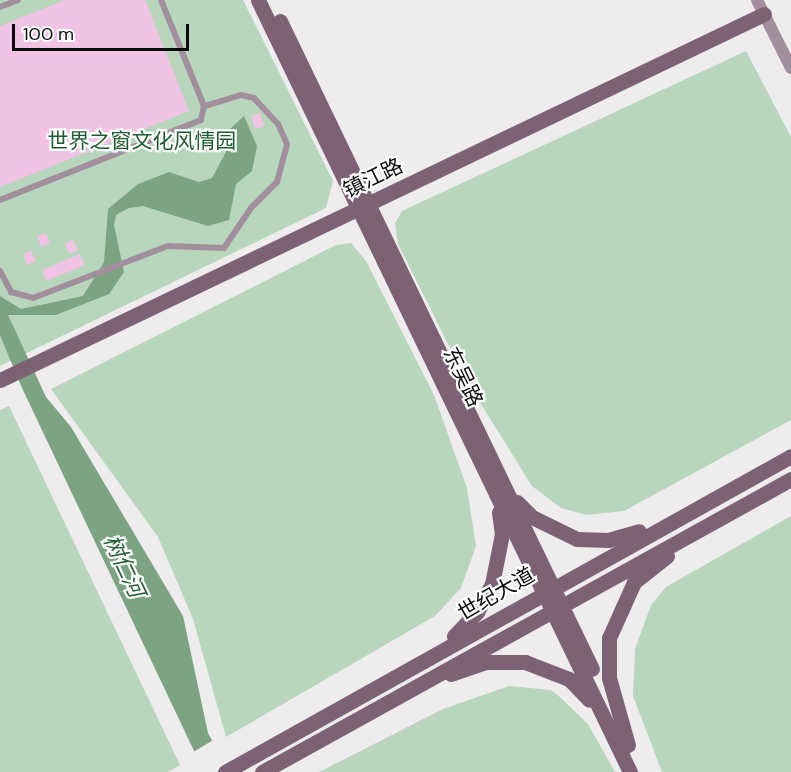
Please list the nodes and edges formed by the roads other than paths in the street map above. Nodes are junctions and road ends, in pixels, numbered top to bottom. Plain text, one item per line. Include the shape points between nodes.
1 (18, 0) edge
2 (161, 0) edge
3 (258, 0) edge
4 (269, 0) edge
5 (0, 7) edge
6 (760, 7) edge
7 (791, 68) edge
8 (204, 106) junction
9 (0, 200) edge
10 (364, 206) junction
11 (0, 271) edge
12 (4, 379) edge
13 (791, 456) edge
14 (791, 479) edge
15 (502, 495) junction
16 (711, 502) junction
17 (718, 520) junction
18 (548, 588) junction
19 (556, 605) junction
20 (428, 658) junction
21 (346, 726) junction
22 (623, 745) junction
23 (230, 769) edge
24 (262, 772) edge
25 (630, 772) edge
26 (641, 772) edge

1 - 5 lane
2 - 8 lane
3 - 10 street, 东吴路
4 - 10 street, 东吴路
6 - 7 street
6 - 10 street, 镇江路
8 - 9 lane via 201,120
8 - 11 lane via 241,95 260,103 286,144 283,171 225,248 178,244 24,299 11,292
10 - 12 street, 镇江路
10 - 15 street, 东吴路
13 - 16 street, 世纪大道
14 - 17 street, 世纪大道
15 - 16 street via 532,517 591,541 625,537
15 - 18 street, 东吴路
15 - 20 street via 502,534 488,594 477,612
16 - 18 street, 世纪大道
17 - 19 street, 世纪大道
17 - 22 street via 648,569 615,620 609,638 609,678
18 - 19 street, 东吴路
18 - 20 street, 世纪大道
19 - 21 street, 世纪大道
19 - 22 street, 东吴路
20 - 23 street, 世纪大道
21 - 22 street via 459,670 507,660 548,668 568,679 584,691
21 - 24 street, 世纪大道
22 - 25 street, 东吴路
22 - 26 street, 东吴路

